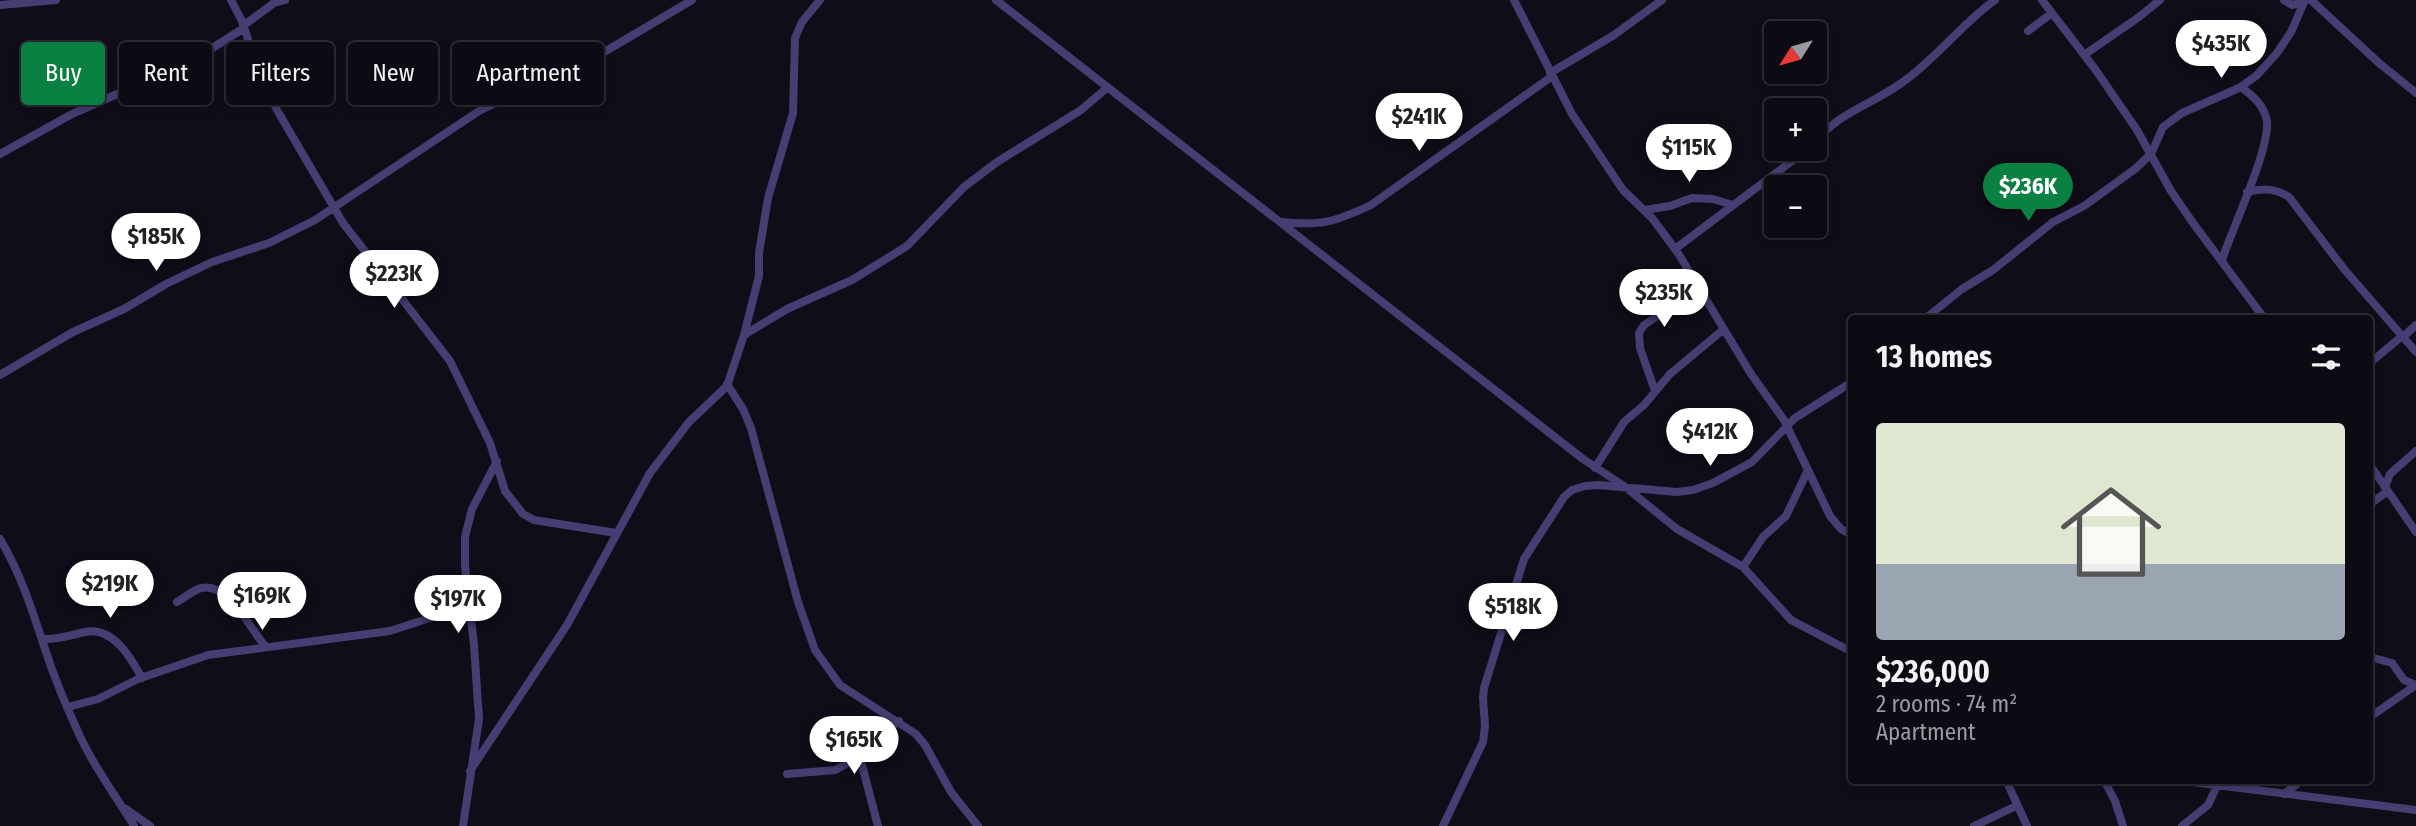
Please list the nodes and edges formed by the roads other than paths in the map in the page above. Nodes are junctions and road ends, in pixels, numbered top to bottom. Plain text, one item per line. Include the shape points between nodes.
1 (56, 0) edge
2 (231, 0) edge
3 (285, 0) edge
4 (692, 0) edge
5 (820, 0) edge
6 (996, 0) edge
7 (1514, 0) edge
8 (1662, 0) edge
9 (1995, 0) edge
10 (2042, 0) edge
11 (2160, 0) edge
12 (2284, 0) edge
13 (2309, 0) edge
14 (0, 5) edge
15 (2052, 13) junction
16 (244, 27) junction
17 (2028, 31) dead end
18 (2084, 55) junction
19 (1550, 75) junction
20 (1108, 87) junction
21 (2241, 87) junction
22 (2416, 93) edge
23 (1827, 128) edge
24 (0, 154) edge
25 (2151, 154) junction
26 (1792, 161) edge
27 (2247, 192) junction
28 (1733, 205) junction
29 (334, 208) junction
30 (1644, 210) junction
31 (1281, 222) junction
32 (1675, 249) junction
33 (2222, 260) junction
34 (1688, 268) junction
35 (1930, 315) edge
36 (2262, 315) edge
37 (2416, 325) edge
38 (1724, 329) junction
39 (744, 334) junction
40 (2403, 336) junction
41 (2416, 352) edge
42 (2373, 361) edge
43 (0, 375) edge
44 (727, 384) junction
45 (1848, 385) edge
46 (1655, 391) junction
47 (1787, 425) junction
48 (2416, 451) edge
49 (497, 461) junction
50 (1595, 468) junction
51 (1808, 470) junction
52 (2373, 470) edge
53 (1624, 486) junction
54 (2386, 489) junction
55 (2373, 501) edge
56 (2416, 532) edge
57 (616, 533) junction
58 (1848, 533) edge
59 (0, 539) edge
60 (1743, 568) junction
61 (177, 602) dead end
62 (469, 605) junction
63 (42, 639) junction
64 (265, 646) junction
65 (1848, 650) edge
66 (2373, 658) edge
67 (142, 678) junction
68 (2416, 685) edge
69 (68, 707) junction
70 (2373, 715) edge
71 (899, 721) junction
72 (859, 754) junction
73 (470, 771) junction
74 (787, 774) dead end
75 (2008, 784) edge
76 (2106, 784) edge
77 (2204, 784) edge
78 (2297, 784) edge
79 (2217, 786) junction
80 (2284, 794) junction
81 (2016, 806) junction
82 (123, 808) junction
83 (2415, 812) edge
84 (134, 826) edge
85 (150, 826) edge
86 (463, 826) edge
87 (877, 826) edge
88 (978, 826) edge
89 (1443, 826) edge
90 (1974, 826) edge
91 (2026, 826) edge
92 (2123, 826) edge
93 (2182, 826) edge

1 - 14 street
2 - 16 street
3 - 16 street via 274,3
4 - 29 street via 579,67 479,111
5 - 39 street via 795,38 793,113 768,198 758,276
6 - 20 street
7 - 19 street
8 - 19 street
9 - 23 street via 1913,75
10 - 15 street
11 - 18 street
12 - 13 street via 2292,5
13 - 21 street via 2277,53
13 - 22 street
15 - 17 street
15 - 18 street
16 - 24 street via 192,61 72,114
16 - 29 street via 277,110
18 - 25 street
19 - 30 street via 1615,180
19 - 31 street via 1371,205 1322,224
20 - 31 street
20 - 39 street via 964,187 907,246 852,280
21 - 25 street via 2172,120 2163,127
21 - 27 street via 2256,99 2267,119 2263,151
25 - 33 street via 2171,191
25 - 35 street
26 - 28 street
27 - 33 street
27 - 40 street via 2269,189 2289,197
28 - 30 street via 1692,198
28 - 32 street
29 - 43 street via 269,243 166,284
29 - 49 street via 450,362
30 - 32 street
31 - 50 street
32 - 34 street
33 - 36 street
34 - 38 street
34 - 46 street via 1662,313 1639,333
37 - 40 street
38 - 46 street
38 - 47 street
39 - 44 street
40 - 41 street
40 - 42 street
44 - 57 street via 663,455
44 - 71 street via 751,428 815,650 840,685
45 - 47 street
46 - 50 street via 1620,426
47 - 51 street
47 - 53 street via 1760,456 1713,483 1677,492
48 - 54 street via 2390,474
49 - 57 street via 505,491 523,514 562,526
49 - 62 street via 472,509 466,537
50 - 53 street
51 - 58 street via 1830,516
51 - 60 street via 1786,516 1763,537
52 - 54 street
53 - 60 street via 1677,529
53 - 89 street via 1572,490 1528,551 1485,688 1483,742
54 - 55 street
54 - 56 street
57 - 73 street via 554,647
59 - 63 street via 15,565
60 - 65 street via 1791,620
61 - 64 street via 201,588 217,591 243,614
62 - 64 street via 390,631
62 - 73 street via 479,719
63 - 67 street via 88,631 105,634 124,650
63 - 69 street
64 - 67 street via 208,655
66 - 68 street via 2392,663 2404,680
67 - 69 street
68 - 70 street
69 - 82 street via 90,756
71 - 72 street
71 - 88 street via 925,745 951,793
72 - 74 street via 835,770
72 - 87 street
73 - 86 street
75 - 81 street
76 - 92 street
77 - 79 street
78 - 80 street
79 - 80 street
79 - 93 street via 2208,805
80 - 83 street
81 - 90 street
81 - 91 street
82 - 84 street
82 - 85 street

